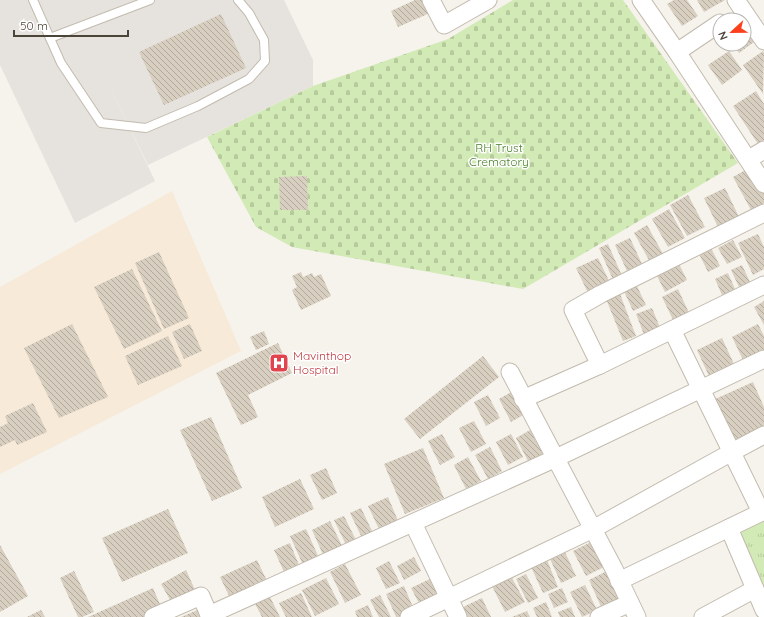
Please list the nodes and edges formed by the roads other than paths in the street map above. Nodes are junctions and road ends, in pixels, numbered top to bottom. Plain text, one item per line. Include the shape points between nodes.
1 (33, 0) edge
2 (150, 0) edge
3 (238, 0) edge
4 (431, 0) edge
5 (488, 0) edge
6 (640, 0) edge
7 (743, 3) edge
8 (733, 12) edge
9 (712, 28) edge
10 (50, 38) junction
11 (764, 41) edge
12 (677, 52) junction
13 (764, 150) edge
14 (749, 159) junction
15 (764, 184) edge
16 (764, 213) edge
17 (764, 285) edge
18 (672, 330) junction
19 (764, 359) edge
20 (600, 365) junction
21 (510, 372) dead end
22 (702, 390) junction
23 (523, 399) junction
24 (764, 435) edge
25 (732, 452) junction
26 (556, 458) junction
27 (763, 511) edge
28 (413, 523) junction
29 (729, 528) junction
30 (593, 529) junction
31 (619, 581) junction
32 (755, 589) junction
33 (449, 598) junction
34 (633, 610) edge
35 (764, 610) edge
36 (210, 616) edge
37 (153, 617) edge
38 (409, 617) edge
39 (458, 617) edge
40 (599, 617) edge
41 (703, 617) edge

1 - 10 lane
2 - 10 lane
3 - 10 lane via 249,13 264,40 265,60 250,79 198,106 146,128 101,123 61,63
4 - 5 street via 444,25
6 - 12 street
7 - 8 street
7 - 11 street
9 - 12 street
12 - 14 street
13 - 14 street
14 - 15 street
16 - 20 street via 573,310
17 - 18 street
18 - 20 street
18 - 22 street
19 - 22 street
20 - 23 street
21 - 23 street
22 - 25 street
22 - 26 street
23 - 26 street
24 - 25 street
25 - 27 street
25 - 30 street
26 - 28 street
26 - 30 street
27 - 29 street
28 - 33 street
28 - 36 street
29 - 31 street
29 - 32 street
30 - 31 street
30 - 33 street
31 - 34 street
32 - 35 street
32 - 41 street
33 - 38 street
33 - 39 street
34 - 40 street
36 - 37 street via 201,596

